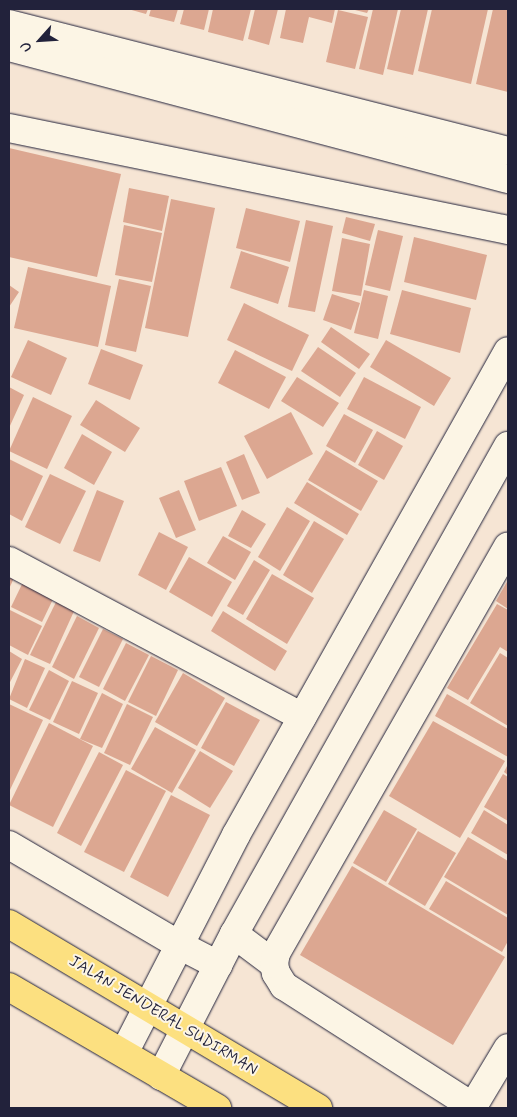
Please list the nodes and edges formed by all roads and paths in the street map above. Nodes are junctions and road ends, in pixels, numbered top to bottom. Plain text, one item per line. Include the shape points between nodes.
1 (9, 24) edge
2 (9, 47) edge
3 (9, 128) edge
4 (508, 151) edge
5 (508, 179) edge
6 (508, 230) edge
7 (508, 351) edge
8 (508, 446) edge
9 (508, 546) edge
10 (9, 561) edge
11 (302, 717) junction
12 (9, 845) edge
13 (9, 924) edge
14 (234, 934) junction
15 (181, 946) junction
16 (274, 964) junction
17 (218, 965) junction
18 (9, 987) edge
19 (148, 1008) junction
20 (184, 1027) junction
21 (508, 1048) edge
22 (124, 1054) junction
23 (161, 1076) junction
24 (217, 1108) edge
25 (318, 1108) edge
26 (473, 1108) edge

1 - 4 street
2 - 5 street
3 - 6 street
7 - 11 street
8 - 14 street
9 - 16 street via 276,952
10 - 11 street
11 - 15 street via 236,835
12 - 15 street
13 - 19 highway, JALAN JENDERAL SUDIRMAN
14 - 16 street
14 - 17 street
15 - 17 street
15 - 19 street
16 - 26 street via 284,986
17 - 20 street
18 - 22 highway
19 - 20 highway, JALAN JENDERAL SUDIRMAN
19 - 22 street
20 - 23 street
20 - 25 highway, JALAN JENDERAL SUDIRMAN
21 - 26 street
22 - 23 highway
23 - 24 highway

